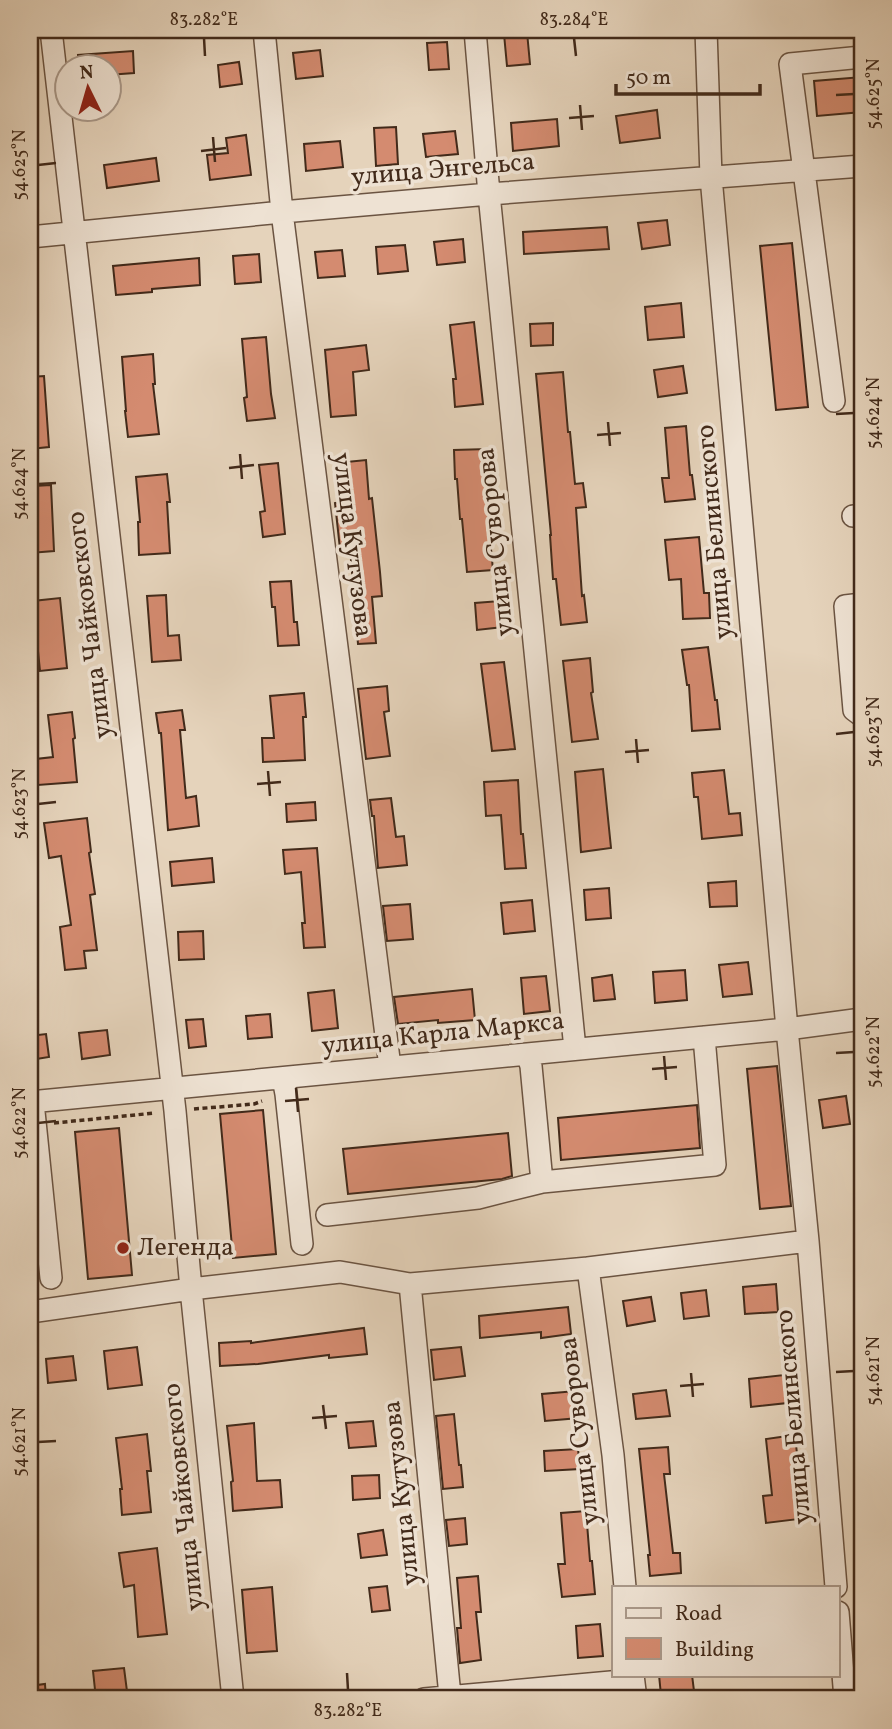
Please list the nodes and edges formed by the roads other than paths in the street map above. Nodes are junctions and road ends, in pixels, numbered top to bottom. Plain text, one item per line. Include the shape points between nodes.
1 (51, 30) edge
2 (264, 30) edge
3 (475, 30) edge
4 (706, 30) edge
5 (862, 57) edge
6 (862, 166) edge
7 (804, 171) junction
8 (712, 177) junction
9 (489, 194) junction
10 (282, 212) junction
11 (73, 233) junction
12 (30, 237) edge
13 (834, 401) dead end
14 (862, 604) edge
15 (862, 716) edge
16 (862, 1018) edge
17 (787, 1029) junction
18 (704, 1037) junction
19 (575, 1049) junction
20 (527, 1054) junction
21 (390, 1067) junction
22 (283, 1078) junction
23 (172, 1088) junction
24 (31, 1102) edge
25 (542, 1182) junction
26 (327, 1215) dead end
27 (808, 1241) junction
28 (302, 1244) dead end
29 (588, 1268) junction
30 (51, 1278) dead end
31 (410, 1284) junction
32 (191, 1289) junction
33 (30, 1312) edge
34 (625, 1586) edge
35 (836, 1586) edge
36 (840, 1637) edge
37 (634, 1685) edge
38 (450, 1696) junction
39 (233, 1699) edge
40 (424, 1699) edge
41 (845, 1699) edge

1 - 11 street, улица Чайковского
2 - 10 street, улица Кутузова
3 - 9 street, улица Суворова
4 - 8 street, улица Белинского
5 - 7 street via 790,64
6 - 7 street, улица Энгельса
7 - 8 street, улица Энгельса
7 - 13 street
8 - 9 street, улица Энгельса
8 - 17 street, улица Белинского
9 - 10 street, улица Энгельса
9 - 19 street, улица Суворова
10 - 11 street, улица Энгельса
10 - 21 street, улица Кутузова
11 - 12 street, улица Энгельса
11 - 23 street, улица Чайковского
14 - 15 street via 845,606 855,710
16 - 17 street, улица Карла Маркса
17 - 18 street, улица Карла Маркса
17 - 27 street, улица Белинского
18 - 19 street, улица Карла Маркса
18 - 25 street via 715,1165
19 - 20 street, улица Карла Маркса
20 - 21 street, улица Карла Маркса
20 - 25 street
21 - 22 street, улица Карла Маркса
22 - 23 street, улица Карла Маркса
22 - 28 street
23 - 24 street, улица Карла Маркса
23 - 32 street, улица Чайковского
24 - 30 street
25 - 26 street via 478,1198
27 - 29 street
27 - 35 street, улица Белинского
29 - 31 street
29 - 34 street, улица Суворова
31 - 32 street via 340,1272
31 - 38 street, улица Кутузова
32 - 33 street
32 - 39 street, улица Чайковского
36 - 41 street
37 - 38 street
38 - 40 street

